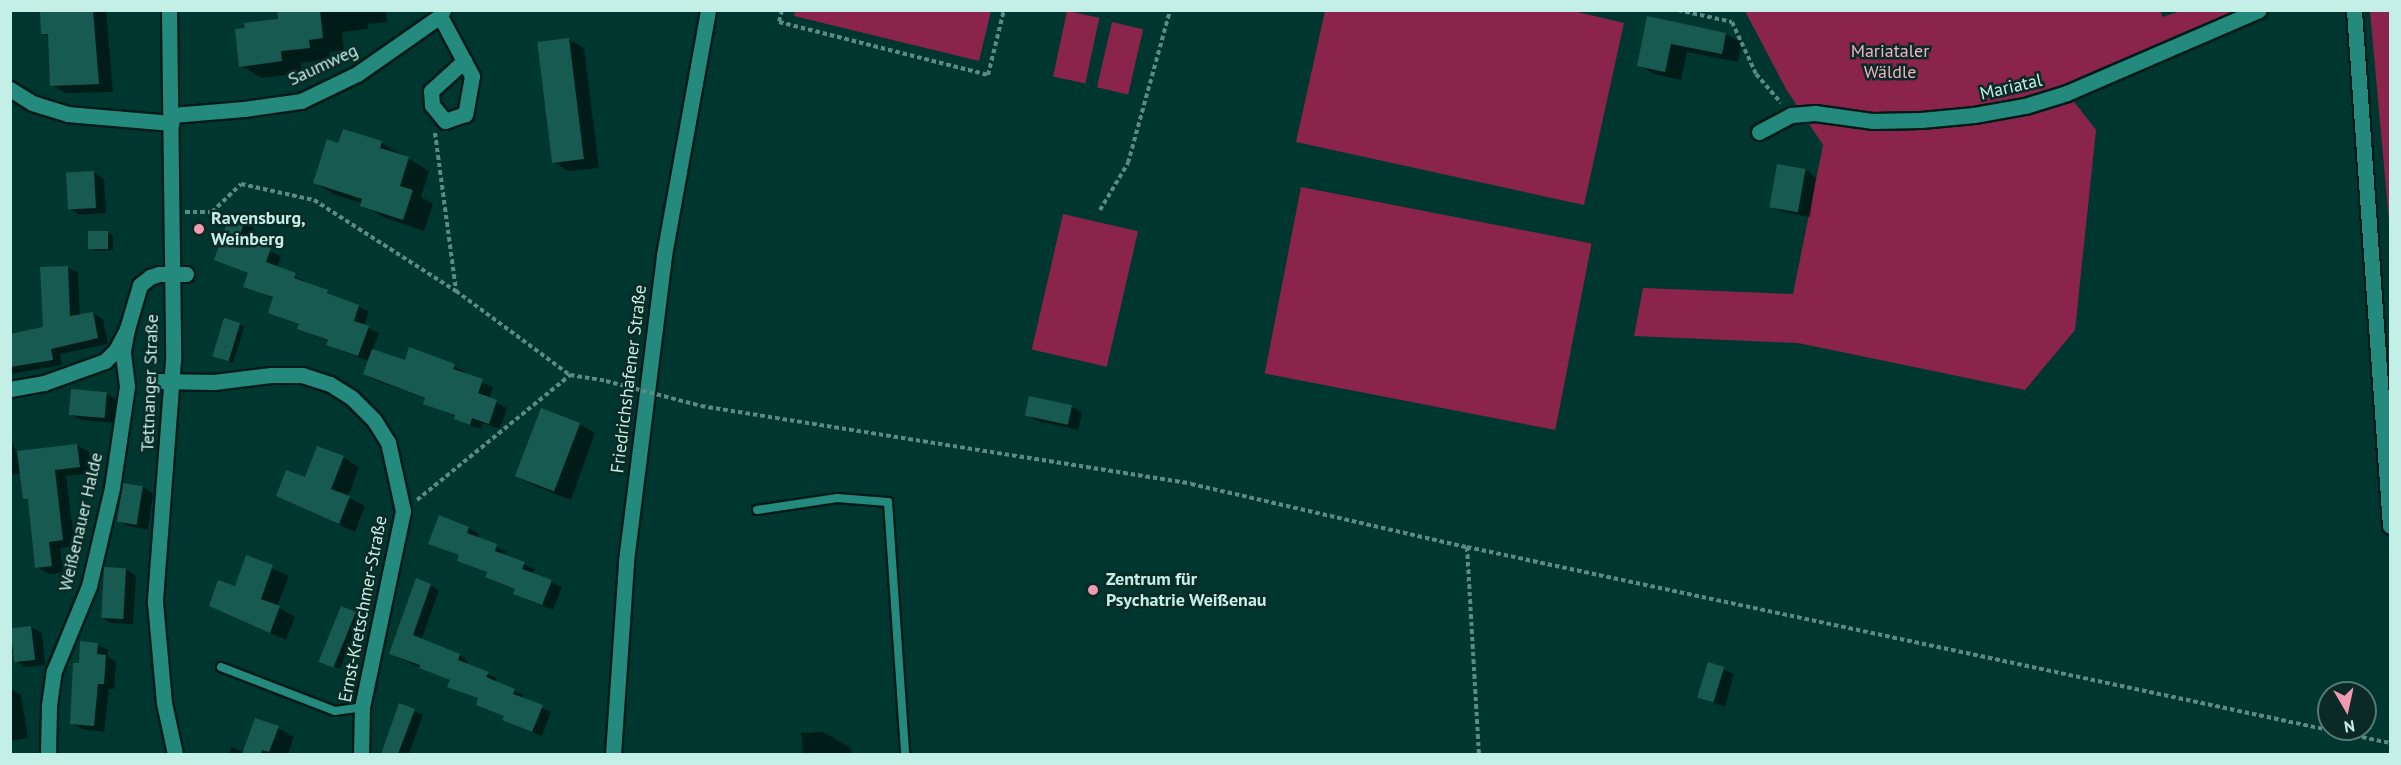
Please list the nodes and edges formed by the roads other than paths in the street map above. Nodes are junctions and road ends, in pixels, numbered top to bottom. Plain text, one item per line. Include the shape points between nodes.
1 (170, 10) edge
2 (708, 10) edge
3 (2259, 10) edge
4 (2354, 10) edge
5 (442, 13) edge
6 (464, 61) junction
7 (10, 89) edge
8 (172, 119) junction
9 (1759, 132) dead end
10 (180, 274) junction
11 (126, 329) junction
12 (165, 382) junction
13 (10, 389) edge
14 (757, 510) dead end
15 (2391, 526) edge
16 (221, 667) dead end
17 (362, 707) junction
18 (48, 754) edge
19 (175, 754) edge
20 (361, 754) edge
21 (614, 754) edge
22 (905, 754) edge

1 - 8 street, Tettnanger Straße
2 - 21 street, Friedrichshafener Straße via 659,290 626,561
3 - 9 street, Mariatal via 2067,93 2025,106 1974,115 1874,122 1815,113 1791,115
4 - 15 street
5 - 6 street, Saumweg
5 - 8 street, Saumweg via 357,74 301,100
6 - 6 street, Saumweg via 472,76 465,114 445,121 432,105 431,91
7 - 8 street, Saumweg via 32,103 67,114
8 - 10 street, Tettnanger Straße
10 - 11 street via 150,277 140,285
10 - 12 street, Tettnanger Straße
11 - 13 street via 116,350 105,361 44,383
11 - 18 street, Weißenauer Halde via 123,351 127,386 112,488 89,586 54,671
12 - 17 street, Ernst-Kretschmer-Straße via 302,375 330,384 352,398 374,420 388,442 403,511
12 - 19 street, Tettnanger Straße via 155,602 164,703
14 - 22 lane via 837,498 888,502
16 - 17 lane via 336,711
17 - 20 street, Ernst-Kretschmer-Straße

